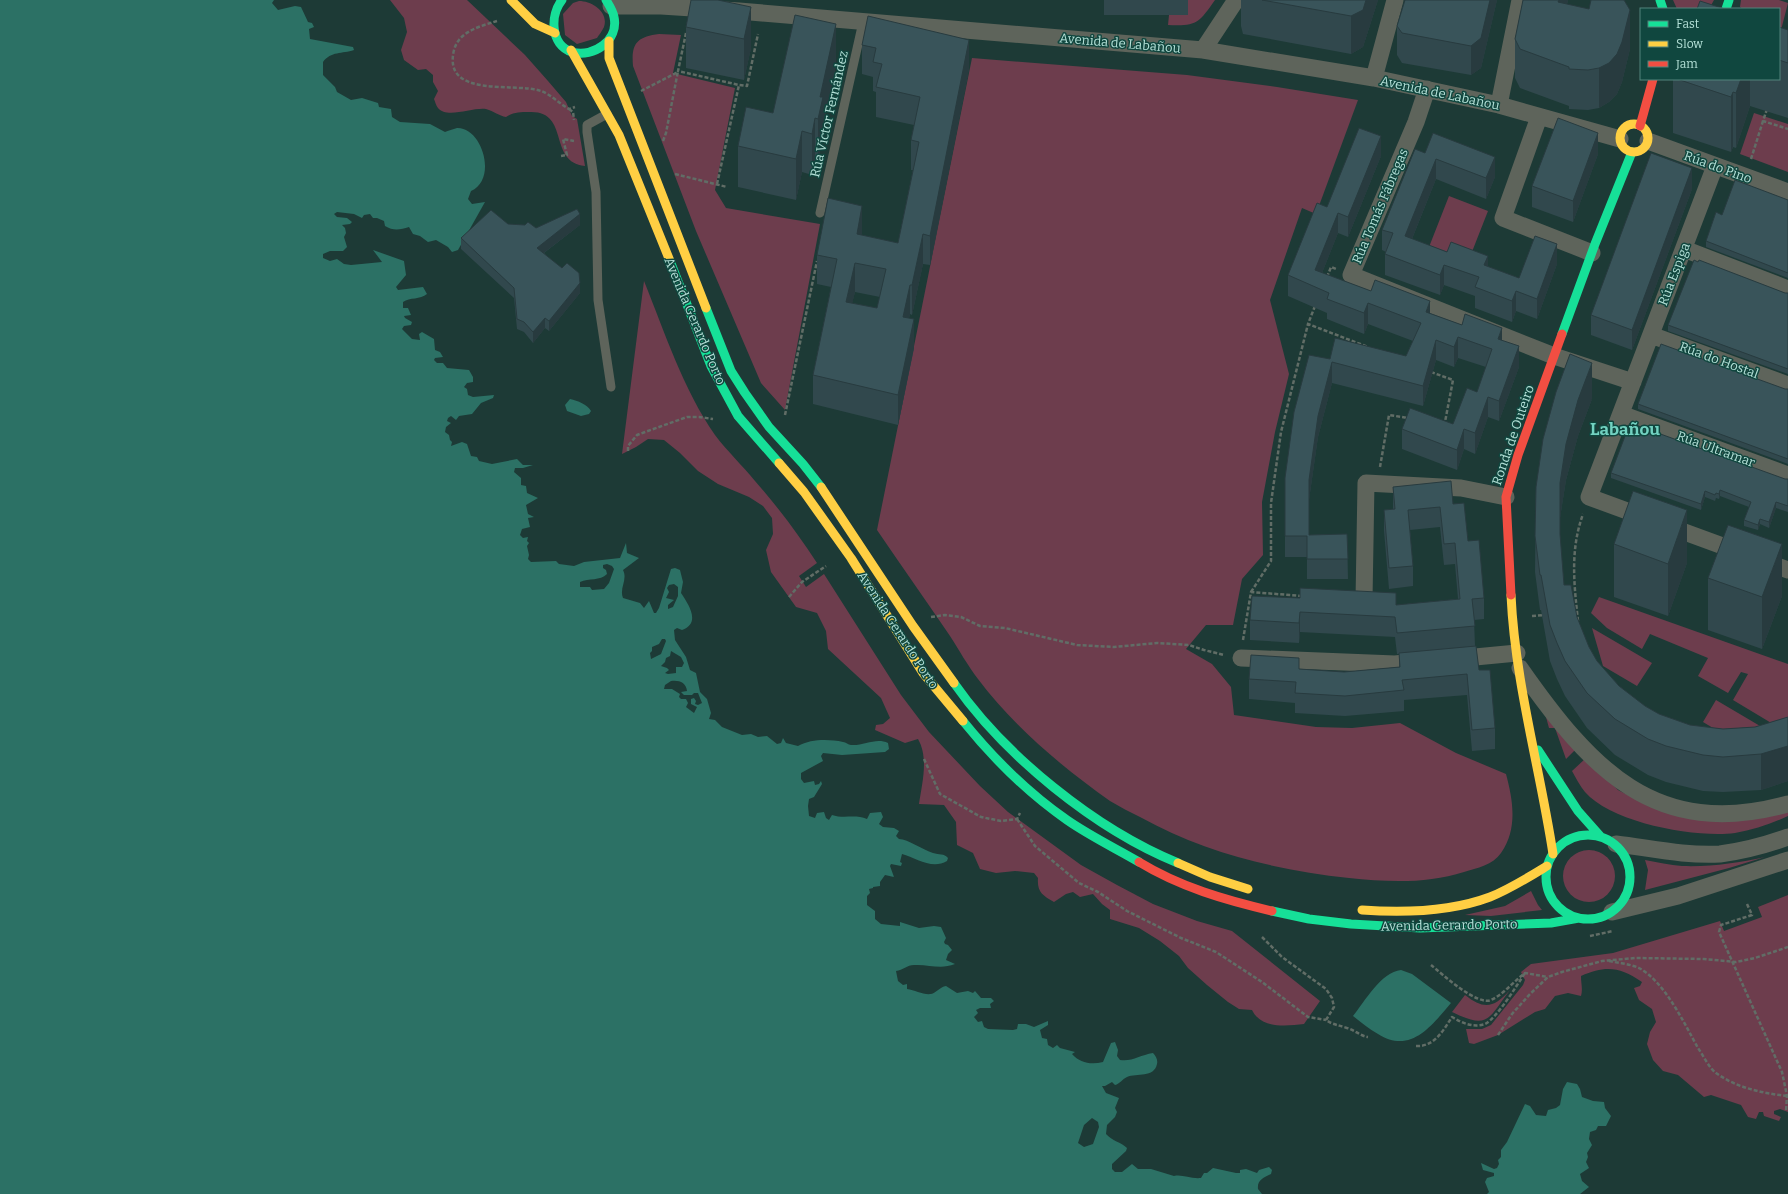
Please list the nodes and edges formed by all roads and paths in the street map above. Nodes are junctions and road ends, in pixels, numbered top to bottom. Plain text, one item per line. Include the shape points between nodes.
1 (511, 0) edge
2 (562, 0) edge
3 (1236, 0) edge
4 (1395, 0) edge
5 (1520, 0) edge
6 (608, 3) edge
7 (497, 21) dead end
8 (863, 22) junction
9 (688, 27) edge
10 (554, 33) junction
11 (758, 34) dead end
12 (608, 41) junction
13 (571, 50) junction
14 (1203, 50) junction
15 (678, 71) junction
16 (1374, 78) junction
17 (1653, 80) edge
18 (739, 85) junction
19 (1427, 89) junction
20 (638, 93) dead end
21 (1499, 105) junction
22 (575, 107) dead end
23 (1767, 107) dead end
24 (569, 109) junction
25 (608, 113) junction
26 (1539, 117) junction
27 (1763, 121) junction
28 (575, 123) dead end
29 (1640, 126) junction
30 (1788, 129) edge
31 (577, 135) dead end
32 (1620, 139) junction
33 (1648, 141) junction
34 (662, 144) dead end
35 (1632, 152) junction
36 (562, 156) dead end
37 (1750, 162) dead end
38 (1716, 166) junction
39 (670, 173) dead end
40 (717, 184) junction
41 (727, 187) dead end
42 (1788, 192) edge
43 (820, 213) dead end
44 (1684, 249) junction
45 (819, 253) edge
46 (1592, 253) junction
47 (1351, 275) junction
48 (1326, 281) edge
49 (1788, 289) edge
50 (1316, 303) edge
51 (1308, 324) junction
52 (1651, 335) junction
53 (1373, 349) edge
54 (1554, 356) junction
55 (1424, 369) edge
56 (1633, 382) junction
57 (1788, 385) edge
58 (611, 387) dead end
59 (1621, 414) junction
60 (785, 417) dead end
61 (1409, 418) edge
62 (713, 419) dead end
63 (1444, 424) edge
64 (628, 451) dead end
65 (1788, 475) edge
66 (1377, 483) junction
67 (1506, 497) junction
68 (1589, 497) junction
69 (826, 566) dead end
70 (1788, 570) edge
71 (1251, 592) junction
72 (1304, 596) edge
73 (789, 597) dead end
74 (1364, 600) edge
75 (1577, 611) junction
76 (1570, 612) edge
77 (1549, 614) edge
78 (1542, 615) edge
79 (930, 617) dead end
80 (1578, 625) edge
81 (1240, 658) junction
82 (1518, 659) junction
83 (1531, 741) junction
84 (924, 759) dead end
85 (1788, 804) edge
86 (1020, 813) dead end
87 (1017, 819) junction
88 (1788, 837) edge
89 (1609, 840) junction
90 (1553, 854) junction
91 (1788, 860) edge
92 (1547, 866) junction
93 (1256, 892) dead end
94 (1747, 904) dead end
95 (1352, 909) dead end
96 (1612, 912) junction
97 (1579, 918) junction
98 (1262, 937) dead end
99 (1788, 947) edge
100 (1602, 961) junction
101 (1732, 961) junction
102 (1431, 965) dead end
103 (1525, 973) junction
104 (1548, 977) junction
105 (1326, 1020) junction
106 (1498, 1035) dead end
107 (1368, 1038) dead end
108 (1416, 1046) dead end
109 (1787, 1096) edge
110 (1786, 1111) dead end

1 - 10 street via 535,24
2 - 10 street via 554,14
3 - 14 street
4 - 16 street
5 - 21 street
6 - 8 street, Avenida de Labañou
6 - 12 street via 615,24
7 - 24 path via 474,28 463,35 455,45 452,57 459,77 489,86 542,91
8 - 14 street, Avenida de Labañou
8 - 43 lane, Rúa Víctor Fernández
9 - 15 path
10 - 13 street via 564,46
11 - 18 path via 747,86
12 - 13 street via 603,47 587,53
12 - 93 street, Avenida Gerardo Porto via 609,58 624,99 731,371 744,394 769,427 820,484 909,620 980,718 1055,789 1095,818 1178,865
13 - 25 street, Avenida Gerardo Porto via 580,70
14 - 16 street, Avenida de Labañou
15 - 18 path
15 - 20 path
15 - 34 path
16 - 19 street, Avenida de Labañou
17 - 29 street
18 - 40 path
19 - 21 street, Avenida de Labañou
19 - 47 street, Rúa Tomás Fábregas via 1416,122
21 - 26 street, Avenida de Labañou
22 - 24 path
23 - 27 path
24 - 28 path via 573,112
25 - 58 lane via 587,125 586,132 596,192 598,300
25 - 97 street, Avenida Gerardo Porto via 634,169 711,366 738,416 804,492 851,558 923,673 991,755 1037,796 1073,824 1155,872 1197,890 1276,912 1351,924 1420,928 1551,923
26 - 32 street, Avenida de Labañou
26 - 46 street via 1503,218
27 - 30 path
27 - 37 path
29 - 32 street via 1628,126
29 - 33 street via 1647,132
31 - 36 path via 578,141 564,139 567,155
32 - 35 street via 1626,149
33 - 35 street via 1640,151
33 - 38 street, Rúa do Pino
35 - 46 street, Ronda de Outeiro
38 - 42 street, Rúa do Pino
38 - 44 street, Rúa Espiga
39 - 40 path
40 - 41 path
44 - 49 street
44 - 52 street, Rúa Espiga
45 - 60 path
46 - 54 street, Ronda de Outeiro
47 - 48 path via 1331,267
47 - 54 street, Rúa Tomás Fábregas
50 - 51 path
51 - 53 path
51 - 71 path via 1279,448 1270,503 1271,561
52 - 56 street, Rúa Espiga
52 - 57 street, Rúa do Hostal
54 - 56 street
54 - 67 street, Ronda de Outeiro via 1518,455
55 - 63 path via 1453,380
56 - 59 street, Rúa Espiga
59 - 65 street, Rúa Ultramar
59 - 68 street, Rúa Espiga
61 - 66 path via 1388,415
62 - 64 path via 687,417 637,435 628,446
66 - 67 street via 1461,488
66 - 74 street via 1366,483
67 - 82 street, Ronda de Outeiro via 1512,619
68 - 70 street
68 - 75 path via 1574,545 1573,582
69 - 73 path via 802,582
71 - 72 path
71 - 81 path
75 - 76 path
75 - 80 path
77 - 78 path
79 - 81 path via 961,617 980,626 1005,628 1077,645 1189,645
81 - 82 street via 1395,664
82 - 83 street, Ronda de Outeiro
82 - 85 street via 1562,725 1609,772 1634,790 1663,804 1707,814 1736,814
83 - 89 street, Ronda de Outeiro via 1578,811
83 - 90 street, Ronda de Outeiro
84 - 87 path via 940,794 981,817 1001,821
86 - 87 path
87 - 105 path via 1035,846 1079,883 1127,911 1216,952 1262,982 1308,1017
88 - 89 street via 1744,850 1718,854 1676,852
89 - 90 street via 1588,834 1574,837 1562,844
89 - 96 street via 1624,854 1630,866 1631,879 1628,892
90 - 92 street
91 - 96 street via 1678,896
92 - 95 street, Avenida Gerardo Porto via 1489,898 1454,906 1420,910
92 - 97 street via 1546,877 1552,899 1569,914
94 - 101 path via 1752,915 1721,925 1719,932
96 - 97 street via 1602,917
98 - 105 path via 1282,957 1326,989 1334,1007
99 - 101 path via 1755,958
100 - 101 path via 1669,958
100 - 104 path
100 - 109 path via 1639,968 1653,979 1668,996 1714,1072 1738,1085 1763,1094
101 - 109 path via 1782,1072
102 - 103 path via 1472,996 1489,1001
103 - 104 path
103 - 108 path via 1507,1001 1486,1023 1471,1025 1452,1017 1433,1041 1424,1047
104 - 106 path via 1512,1014
105 - 107 path
109 - 110 path

